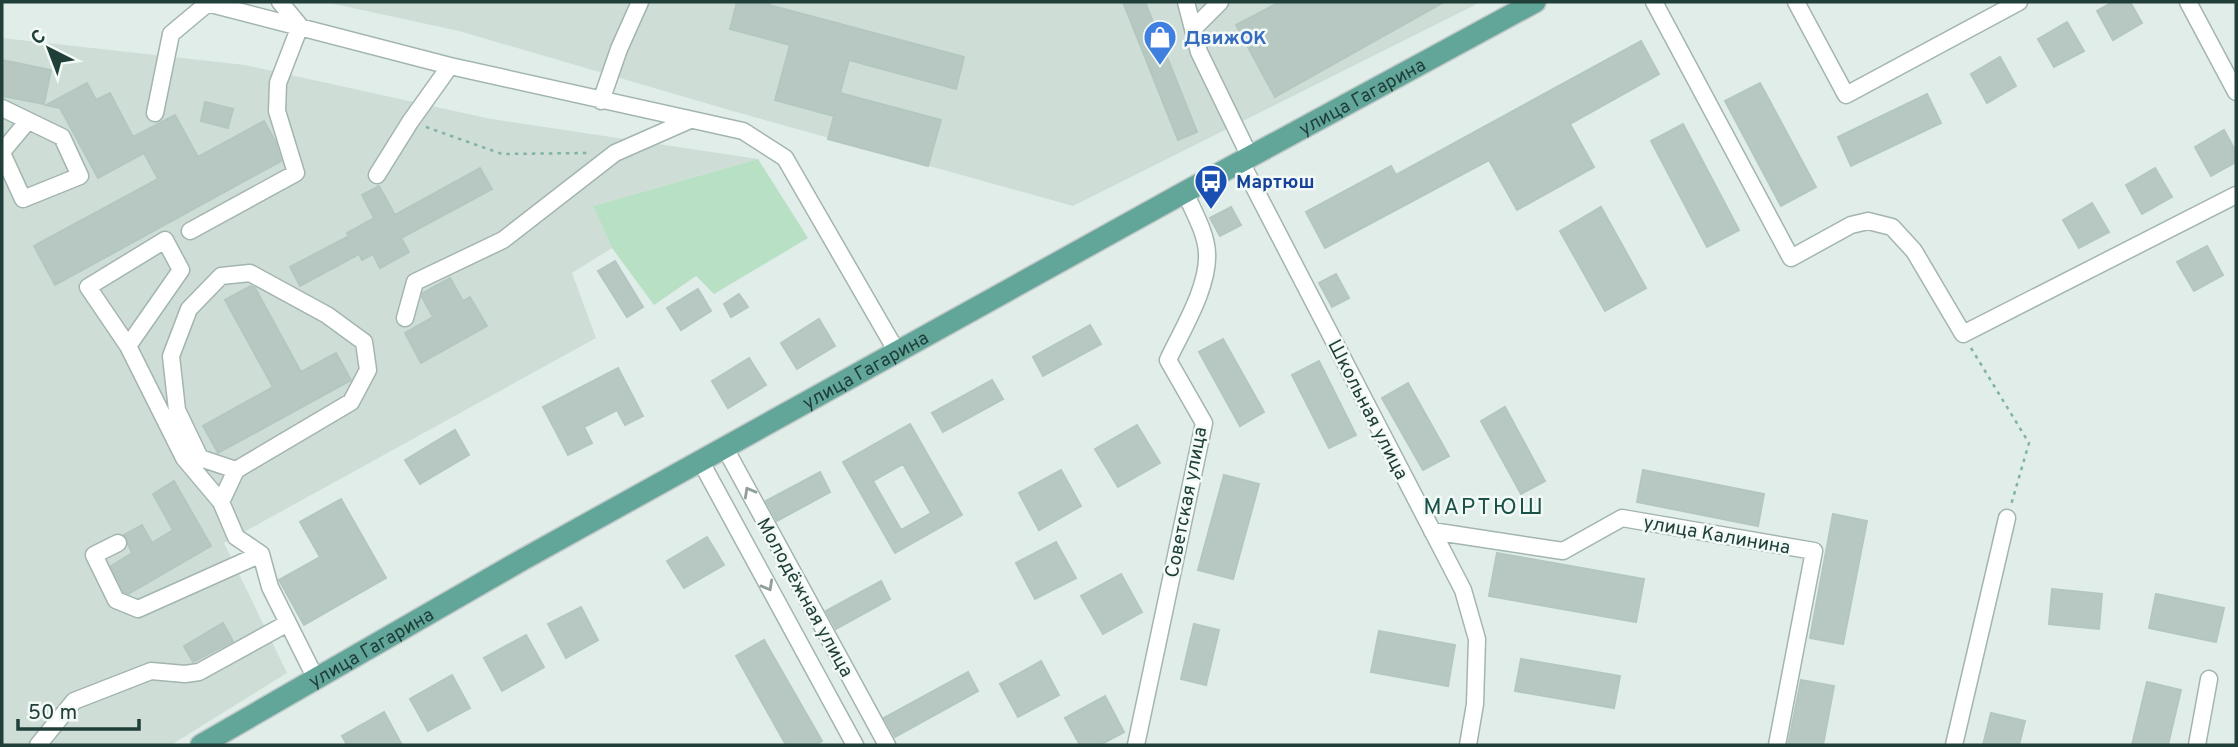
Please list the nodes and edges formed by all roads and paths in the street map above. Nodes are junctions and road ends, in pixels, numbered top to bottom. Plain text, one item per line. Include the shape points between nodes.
1 (206, 2) edge
2 (280, 2) edge
3 (640, 2) edge
4 (1186, 2) edge
5 (1220, 2) edge
6 (1535, 2) edge
7 (1654, 2) edge
8 (1796, 2) edge
9 (2019, 2) edge
10 (2188, 2) edge
11 (300, 26) junction
12 (1193, 29) junction
13 (450, 66) junction
14 (2236, 92) edge
15 (601, 101) junction
16 (2, 108) edge
17 (155, 113) dead end
18 (690, 120) junction
19 (27, 122) junction
20 (410, 122) junction
21 (2, 152) edge
22 (615, 153) junction
23 (1245, 159) junction
24 (377, 175) dead end
25 (1185, 192) junction
26 (2236, 195) edge
27 (190, 231) dead end
28 (405, 318) dead end
29 (1963, 334) junction
30 (128, 346) junction
31 (897, 352) junction
32 (725, 448) junction
33 (701, 462) junction
34 (236, 470) junction
35 (221, 502) junction
36 (2007, 518) joint
37 (1432, 531) junction
38 (118, 543) dead end
39 (261, 554) junction
40 (288, 624) junction
41 (2209, 679) dead end
42 (316, 680) junction
43 (205, 744) edge
44 (38, 745) edge
45 (855, 745) edge
46 (887, 745) edge
47 (1136, 745) edge
48 (1468, 745) edge
49 (1777, 745) edge
50 (1954, 745) edge
51 (2197, 745) edge

1 - 11 street
1 - 17 street via 171,34
2 - 11 street
3 - 15 street
4 - 12 street, Школьная улица
5 - 12 street
6 - 23 main road, улица Гагарина
7 - 29 street via 1791,258 1851,225 1868,221 1892,227 1914,251
8 - 9 street via 1846,95
10 - 14 street
11 - 13 street
11 - 27 street via 278,83 277,111 296,173
12 - 23 street, Школьная улица
13 - 15 street
13 - 20 street
15 - 18 street
16 - 19 street
18 - 22 street
18 - 31 street via 743,131 785,158
19 - 21 street
19 - 21 street via 62,137 80,176 23,200
20 - 22 path via 502,154
20 - 24 street
22 - 28 street via 503,240 415,282
23 - 25 main road, улица Гагарина
23 - 37 street, Школьная улица
25 - 31 main road, улица Гагарина
25 - 47 street, Советская улица via 1204,236 1206,278 1168,360 1204,423
26 - 29 street
29 - 36 path via 2029,443
30 - 30 street via 88,288 165,240 181,270
30 - 35 street via 184,458
31 - 32 main road, улица Гагарина
32 - 33 main road, улица Гагарина
46 -> 32 street, Молодёжная улица
33 - 42 main road, улица Гагарина
33 -> 45 street, Молодёжная улица
34 - 34 street via 351,402 368,370 364,342 327,315 250,273 221,276 189,309 171,356 177,411 200,458
34 - 35 street
35 - 39 street via 236,537
36 - 50 street
37 - 48 street, Школьная улица via 1463,590 1478,639
37 - 49 street, улица Калинина via 1563,551 1622,518 1814,551
38 - 39 street via 94,555 116,600 138,609
39 - 40 street
40 - 42 street
40 - 44 street via 199,672 151,671 74,701
41 - 51 street
42 - 43 main road, улица Гагарина

